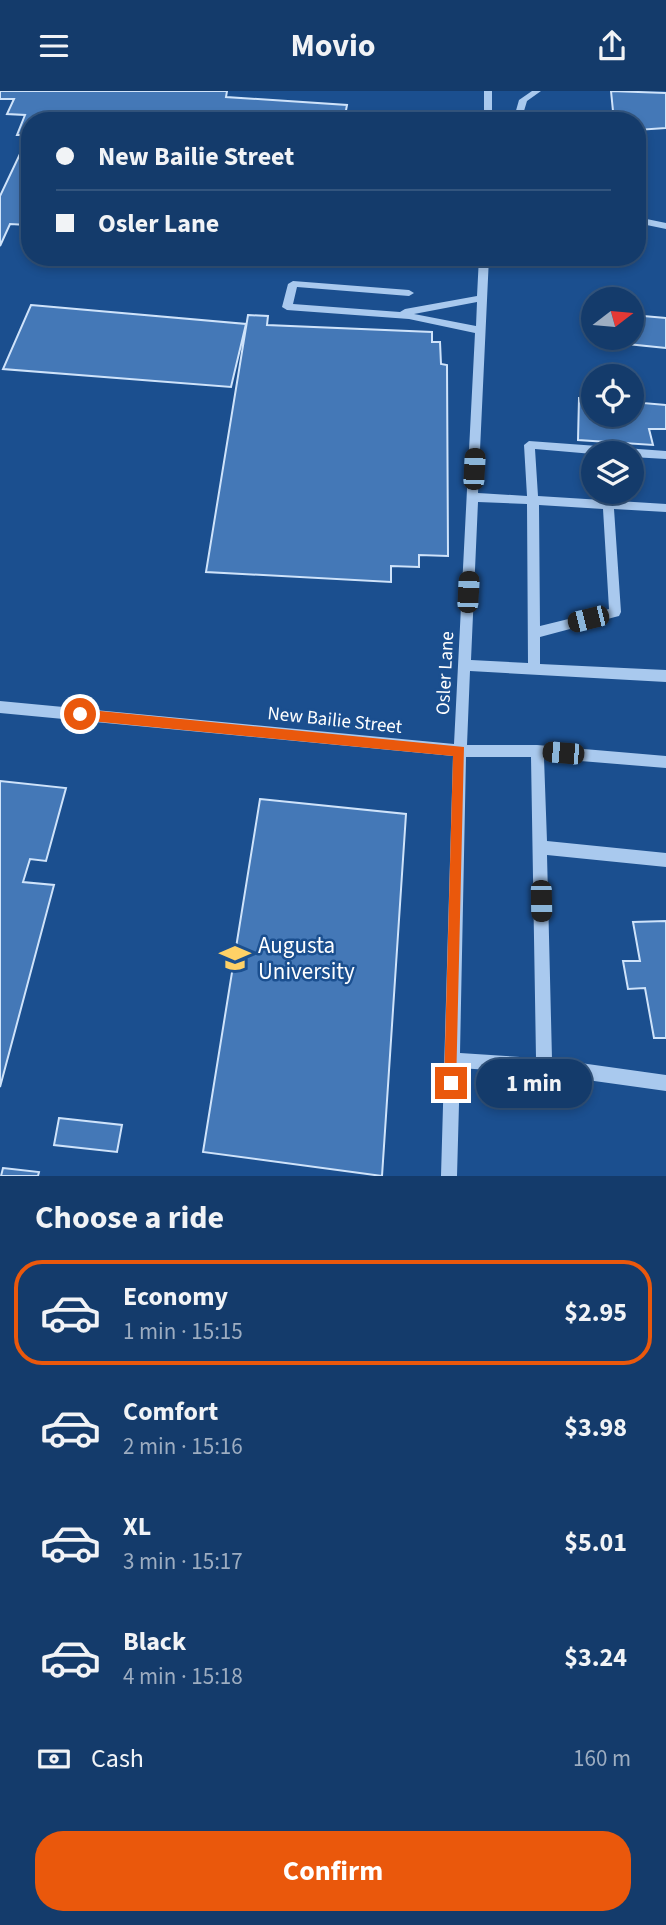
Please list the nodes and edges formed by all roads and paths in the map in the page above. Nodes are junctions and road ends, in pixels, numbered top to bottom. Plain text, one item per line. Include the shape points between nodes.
1 (488, 91) edge
2 (537, 91) edge
3 (488, 112) edge
4 (520, 112) edge
5 (646, 221) edge
6 (666, 226) edge
7 (484, 266) edge
8 (368, 290) junction
9 (409, 293) dead end
10 (482, 298) junction
11 (366, 312) junction
12 (395, 314) junction
13 (480, 331) junction
14 (666, 455) edge
15 (473, 497) junction
16 (533, 501) junction
17 (608, 505) junction
18 (666, 508) edge
19 (534, 633) junction
20 (464, 665) junction
21 (534, 669) junction
22 (666, 676) edge
23 (0, 707) edge
24 (460, 751) junction
25 (537, 751) junction
26 (666, 762) edge
27 (540, 847) junction
28 (666, 860) edge
29 (452, 1060) junction
30 (544, 1066) junction
31 (666, 1083) edge
32 (449, 1176) edge

1 - 3 street
2 - 4 street via 523,100
5 - 6 street
7 - 10 street, Osler Lane
8 - 9 street
8 - 11 street
8 - 11 street via 293,284 287,307
10 - 12 street
10 - 13 street, Osler Lane
11 - 12 street
12 - 13 street
13 - 15 street, Osler Lane
14 - 16 street via 529,445
15 - 16 street
15 - 20 street, Osler Lane
16 - 17 street
16 - 19 street
17 - 18 street
17 - 19 street via 615,612
19 - 21 street
20 - 21 street
20 - 24 street, Osler Lane
21 - 22 street
23 - 24 street, New Bailie Street
24 - 25 street, New Bailie Street
24 - 29 street, Osler Lane
25 - 26 street, New Bailie Street
25 - 27 street
27 - 28 street
27 - 30 street
29 - 30 street
29 - 32 street, Osler Lane
30 - 31 street

